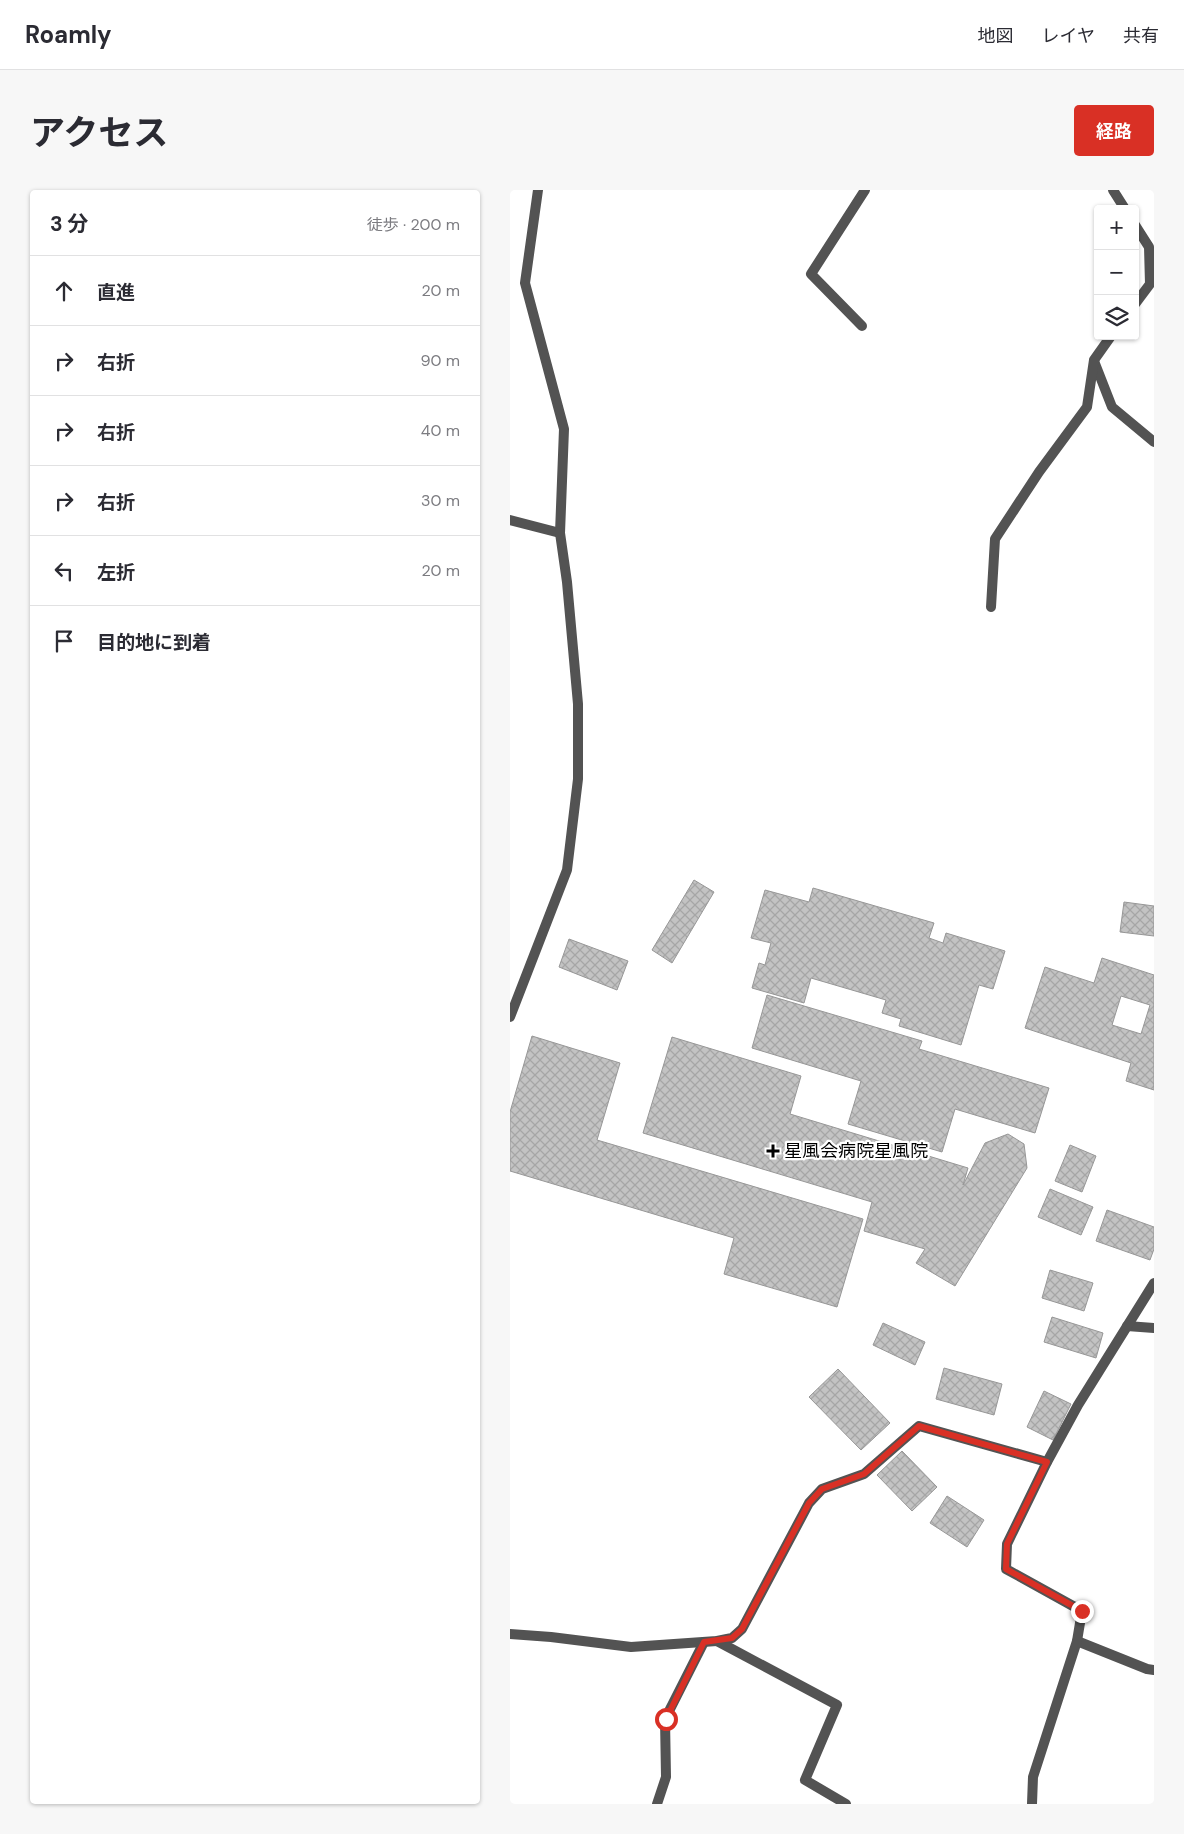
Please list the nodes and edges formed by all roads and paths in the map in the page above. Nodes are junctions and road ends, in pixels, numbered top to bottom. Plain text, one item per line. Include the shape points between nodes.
1 (538, 190) edge
2 (865, 190) edge
3 (1113, 190) edge
4 (1122, 205) edge
5 (1139, 231) edge
6 (1139, 299) edge
7 (862, 326) dead end
8 (1109, 340) edge
9 (1094, 360) junction
10 (1154, 442) edge
11 (510, 520) edge
12 (560, 533) junction
13 (991, 608) dead end
14 (510, 1017) edge
15 (1154, 1283) edge
16 (1127, 1326) junction
17 (1154, 1328) edge
18 (1047, 1462) junction
19 (510, 1634) edge
20 (717, 1641) junction
21 (1077, 1641) junction
22 (704, 1642) junction
23 (1154, 1670) edge
24 (657, 1804) edge
25 (846, 1804) edge
26 (1032, 1804) edge

1 - 12 street via 525,283 564,428
2 - 7 street via 811,274
3 - 4 street
5 - 6 street via 1149,247 1150,284
8 - 9 street
9 - 10 street via 1112,407
9 - 13 street via 1086,407 994,539
11 - 12 street
12 - 14 street via 578,704 578,779 567,870
15 - 16 street
16 - 17 street
16 - 18 street
18 - 20 street via 919,1426 864,1474 822,1489 809,1503 742,1629 732,1638
18 - 21 street via 1007,1544 1006,1569 1082,1611
19 - 22 street via 631,1647
20 - 22 street
20 - 25 street via 837,1704 805,1780
21 - 23 street
21 - 26 street via 1034,1777
22 - 24 street via 666,1719 666,1777

